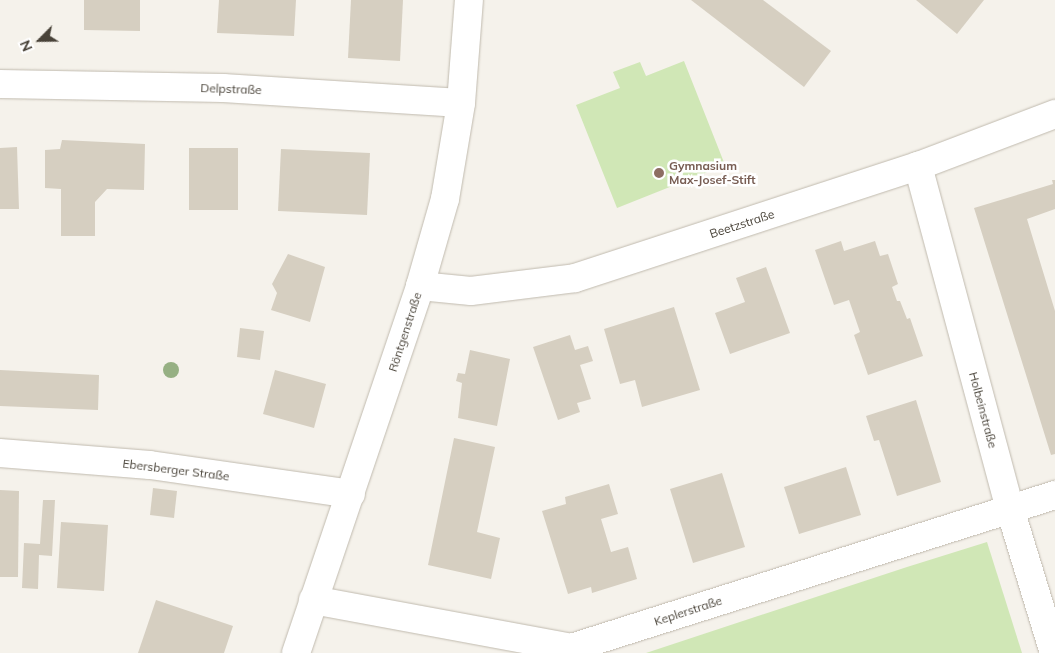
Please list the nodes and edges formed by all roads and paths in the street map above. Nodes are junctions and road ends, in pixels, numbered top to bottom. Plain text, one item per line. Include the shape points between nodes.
1 (469, 0) edge
2 (0, 84) edge
3 (461, 103) junction
4 (1055, 114) edge
5 (918, 166) junction
6 (420, 286) junction
7 (0, 453) edge
8 (351, 494) junction
9 (1055, 495) edge
10 (1010, 509) junction
11 (313, 600) junction
12 (573, 650) edge
13 (296, 653) edge
14 (1054, 653) edge

1 - 3 street, Röntgenstraße
2 - 3 street, Delpstraße via 222,88
3 - 6 street, Röntgenstraße via 445,199
4 - 5 street, Beetzstraße
5 - 6 street, Beetzstraße via 575,278 471,291
5 - 10 street, Holbeinstraße
6 - 8 street, Röntgenstraße
7 - 8 street, Ebersberger Straße via 150,466
8 - 11 street, Röntgenstraße
9 - 10 street, Keplerstraße
10 - 12 street, Keplerstraße
10 - 14 street, Holbeinstraße
11 - 12 street, Keplerstraße
11 - 13 street, Röntgenstraße

